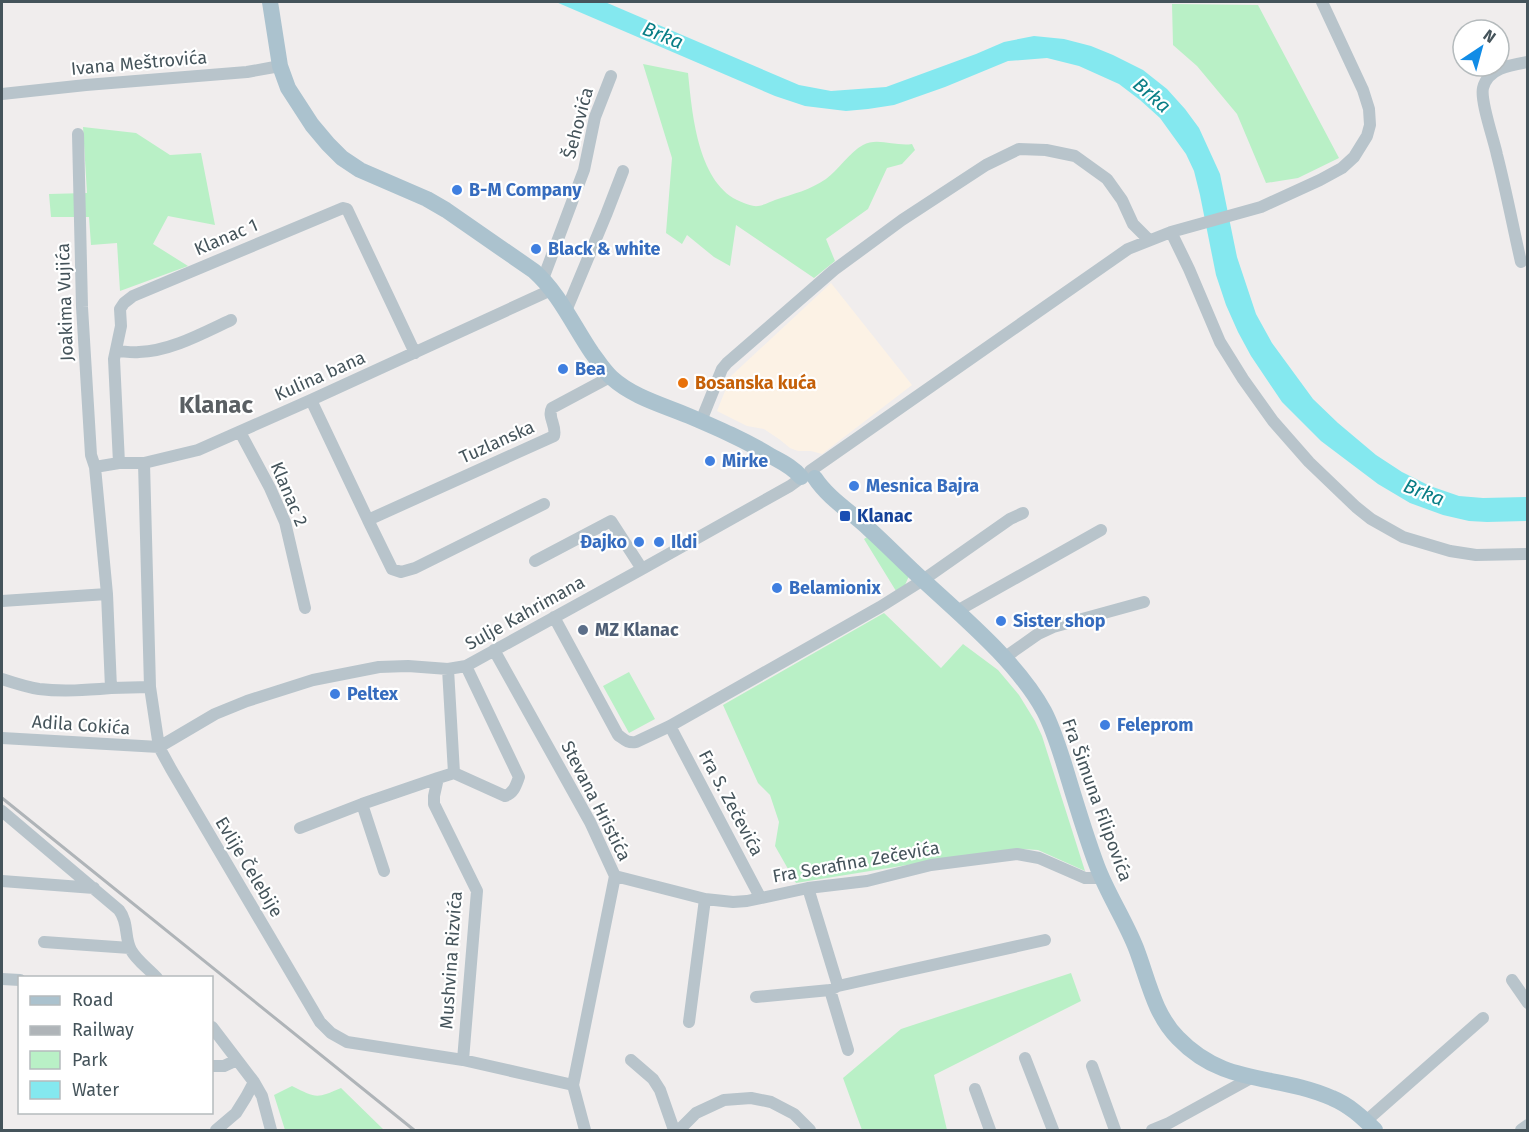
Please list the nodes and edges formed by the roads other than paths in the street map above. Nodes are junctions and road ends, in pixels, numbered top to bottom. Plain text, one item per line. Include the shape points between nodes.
1 (270, 2) edge
2 (1322, 2) edge
3 (1527, 62) edge
4 (280, 66) junction
5 (610, 76) dead end
6 (2, 94) edge
7 (78, 134) dead end
8 (622, 171) dead end
9 (1176, 230) junction
10 (1149, 240) junction
11 (1521, 262) dead end
12 (547, 285) junction
13 (566, 311) junction
14 (231, 320) dead end
15 (116, 351) junction
16 (415, 353) junction
17 (610, 377) junction
18 (310, 400) junction
19 (701, 421) junction
20 (240, 432) junction
21 (119, 463) junction
22 (144, 463) junction
23 (96, 467) junction
24 (805, 478) junction
25 (544, 504) dead end
26 (1023, 513) dead end
27 (368, 520) junction
28 (1101, 530) dead end
29 (1527, 554) edge
30 (535, 561) dead end
31 (642, 569) junction
32 (922, 580) junction
33 (107, 594) junction
34 (2, 601) edge
35 (1144, 602) dead end
36 (305, 608) dead end
37 (957, 611) junction
38 (554, 617) junction
39 (494, 650) junction
40 (1004, 658) junction
41 (466, 666) junction
42 (448, 669) junction
43 (2, 679) edge
44 (150, 687) junction
45 (111, 688) junction
46 (670, 726) junction
47 (2, 738) edge
48 (159, 747) junction
49 (454, 773) junction
50 (438, 778) junction
51 (362, 804) junction
52 (2, 811) edge
53 (300, 828) dead end
54 (384, 871) dead end
55 (615, 876) junction
56 (1101, 876) junction
57 (2, 881) edge
58 (94, 888) junction
59 (808, 888) junction
60 (760, 897) junction
61 (705, 899) junction
62 (1045, 940) dead end
63 (44, 942) dead end
64 (130, 948) junction
65 (155, 976) edge
66 (2, 979) edge
67 (18, 980) edge
68 (1512, 980) dead end
69 (834, 988) junction
70 (756, 998) dead end
71 (1527, 1004) edge
72 (1483, 1018) dead end
73 (689, 1023) dead end
74 (213, 1028) edge
75 (848, 1050) dead end
76 (1025, 1058) dead end
77 (237, 1060) junction
78 (463, 1060) junction
79 (631, 1060) dead end
80 (213, 1066) edge
81 (1092, 1066) dead end
82 (1251, 1078) junction
83 (254, 1082) junction
84 (573, 1085) junction
85 (975, 1089) dead end
86 (1527, 1125) edge
87 (1370, 1126) edge
88 (1173, 1127) edge
89 (216, 1131) edge
90 (271, 1131) edge
91 (585, 1131) edge
92 (674, 1131) edge
93 (679, 1131) edge
94 (810, 1131) edge
95 (990, 1131) edge
96 (1053, 1131) edge
97 (1115, 1131) edge
98 (1152, 1131) edge
99 (1521, 1131) edge

1 - 4 main road
2 - 9 street via 1369,109 1367,136 1354,157 1320,180 1261,207
3 - 11 street via 1501,67 1483,89
4 - 6 street, Ivana Meštrovića
4 - 12 main road via 294,100 342,158 446,210 534,271
5 - 12 street, Šehovića
7 - 23 street, Joakima Vujića via 82,307 90,455
8 - 13 street
9 - 10 street
9 - 29 street via 1220,342 1243,379 1309,462 1356,507 1403,537 1450,551
10 - 19 street via 1133,224 1107,179 1075,156 1020,148 986,165 902,220 834,270 727,363
10 - 24 street, Sulje Kahrimana
12 - 13 main road
12 - 16 street, Kulina bana
13 - 17 main road
14 - 15 street via 156,350
15 - 16 street, Klanac 1 via 120,309 133,296 343,208 347,209
15 - 21 street, Klanac 1
16 - 18 street, Kulina bana
17 - 19 main road, Fra Šimuna Filipovića via 643,397
17 - 27 street, Tuzlanska via 552,408 554,436
18 - 20 street, Kulina bana
18 - 27 street
19 - 24 main road, Fra Šimuna Filipovića via 754,446
20 - 22 street, Kulina bana via 198,450
20 - 36 street, Klanac 2 via 285,522
21 - 22 street, Kulina bana
21 - 23 street, Kulina bana
22 - 44 street, Evlije Čelebije
23 - 33 street, Joakima Vujića
24 - 31 street, Sulje Kahrimana
24 - 32 main road, Fra Šimuna Filipovića via 820,485 855,515
25 - 27 street via 401,572 392,569
26 - 32 street
28 - 37 street
30 - 31 street via 611,521
31 - 38 street, Sulje Kahrimana
32 - 37 main road, Fra Šimuna Filipovića
32 - 46 street via 880,608
33 - 34 street
33 - 45 street, Joakima Vujića
35 - 40 street via 1053,627
37 - 40 main road, Fra Šimuna Filipovića
38 - 39 street, Sulje Kahrimana
38 - 46 street via 618,735 630,743
39 - 41 street, Sulje Kahrimana
39 - 55 street, Stevana Hristića via 590,822
40 - 56 main road, Fra Šimuna Filipovića via 1044,712
41 - 42 street, Sulje Kahrimana
41 - 49 street via 519,777 514,789 505,796
42 - 48 street, Sulje Kahrimana via 378,667 313,680 215,714
42 - 49 street
43 - 45 street via 39,689
44 - 45 street
44 - 48 street, Evlije Čelebije
46 - 60 street, Fra S. Zečevića
47 - 48 street, Adila Cokića
48 - 78 street, Evlije Čelebije via 320,1023 347,1042
49 - 50 street
50 - 51 street
50 - 78 street, Mushvina Rizvića via 434,804 477,891
51 - 53 street
51 - 54 street
52 - 58 street
55 - 61 street, Fra Serafina Zečevića
55 - 84 street, Stevana Hristića
56 - 59 street, Fra Serafina Zečevića via 1085,878 1039,858 1017,854
56 - 82 main road, Fra Šimuna Filipovića via 1135,946 1163,1020 1195,1054
57 - 58 street
58 - 64 street via 123,916
59 - 60 street, Fra Serafina Zečevića
59 - 69 street
60 - 61 street, Fra Serafina Zečevića via 733,902
61 - 73 street
62 - 69 street
63 - 64 street
64 - 65 street
66 - 67 street
68 - 71 street
69 - 70 street
69 - 75 street
72 - 87 street
74 - 77 street
76 - 96 street
77 - 80 street
77 - 83 street
78 - 84 street, Evlije Čelebije
79 - 92 street via 660,1090
81 - 97 street
82 - 87 main road, Fra Šimuna Filipovića via 1332,1098
82 - 88 street
83 - 89 street via 236,1113
83 - 90 street via 262,1095
84 - 91 street
85 - 95 street
86 - 99 street
88 - 98 street
93 - 94 street via 696,1113 724,1100 751,1098 771,1102 794,1114

